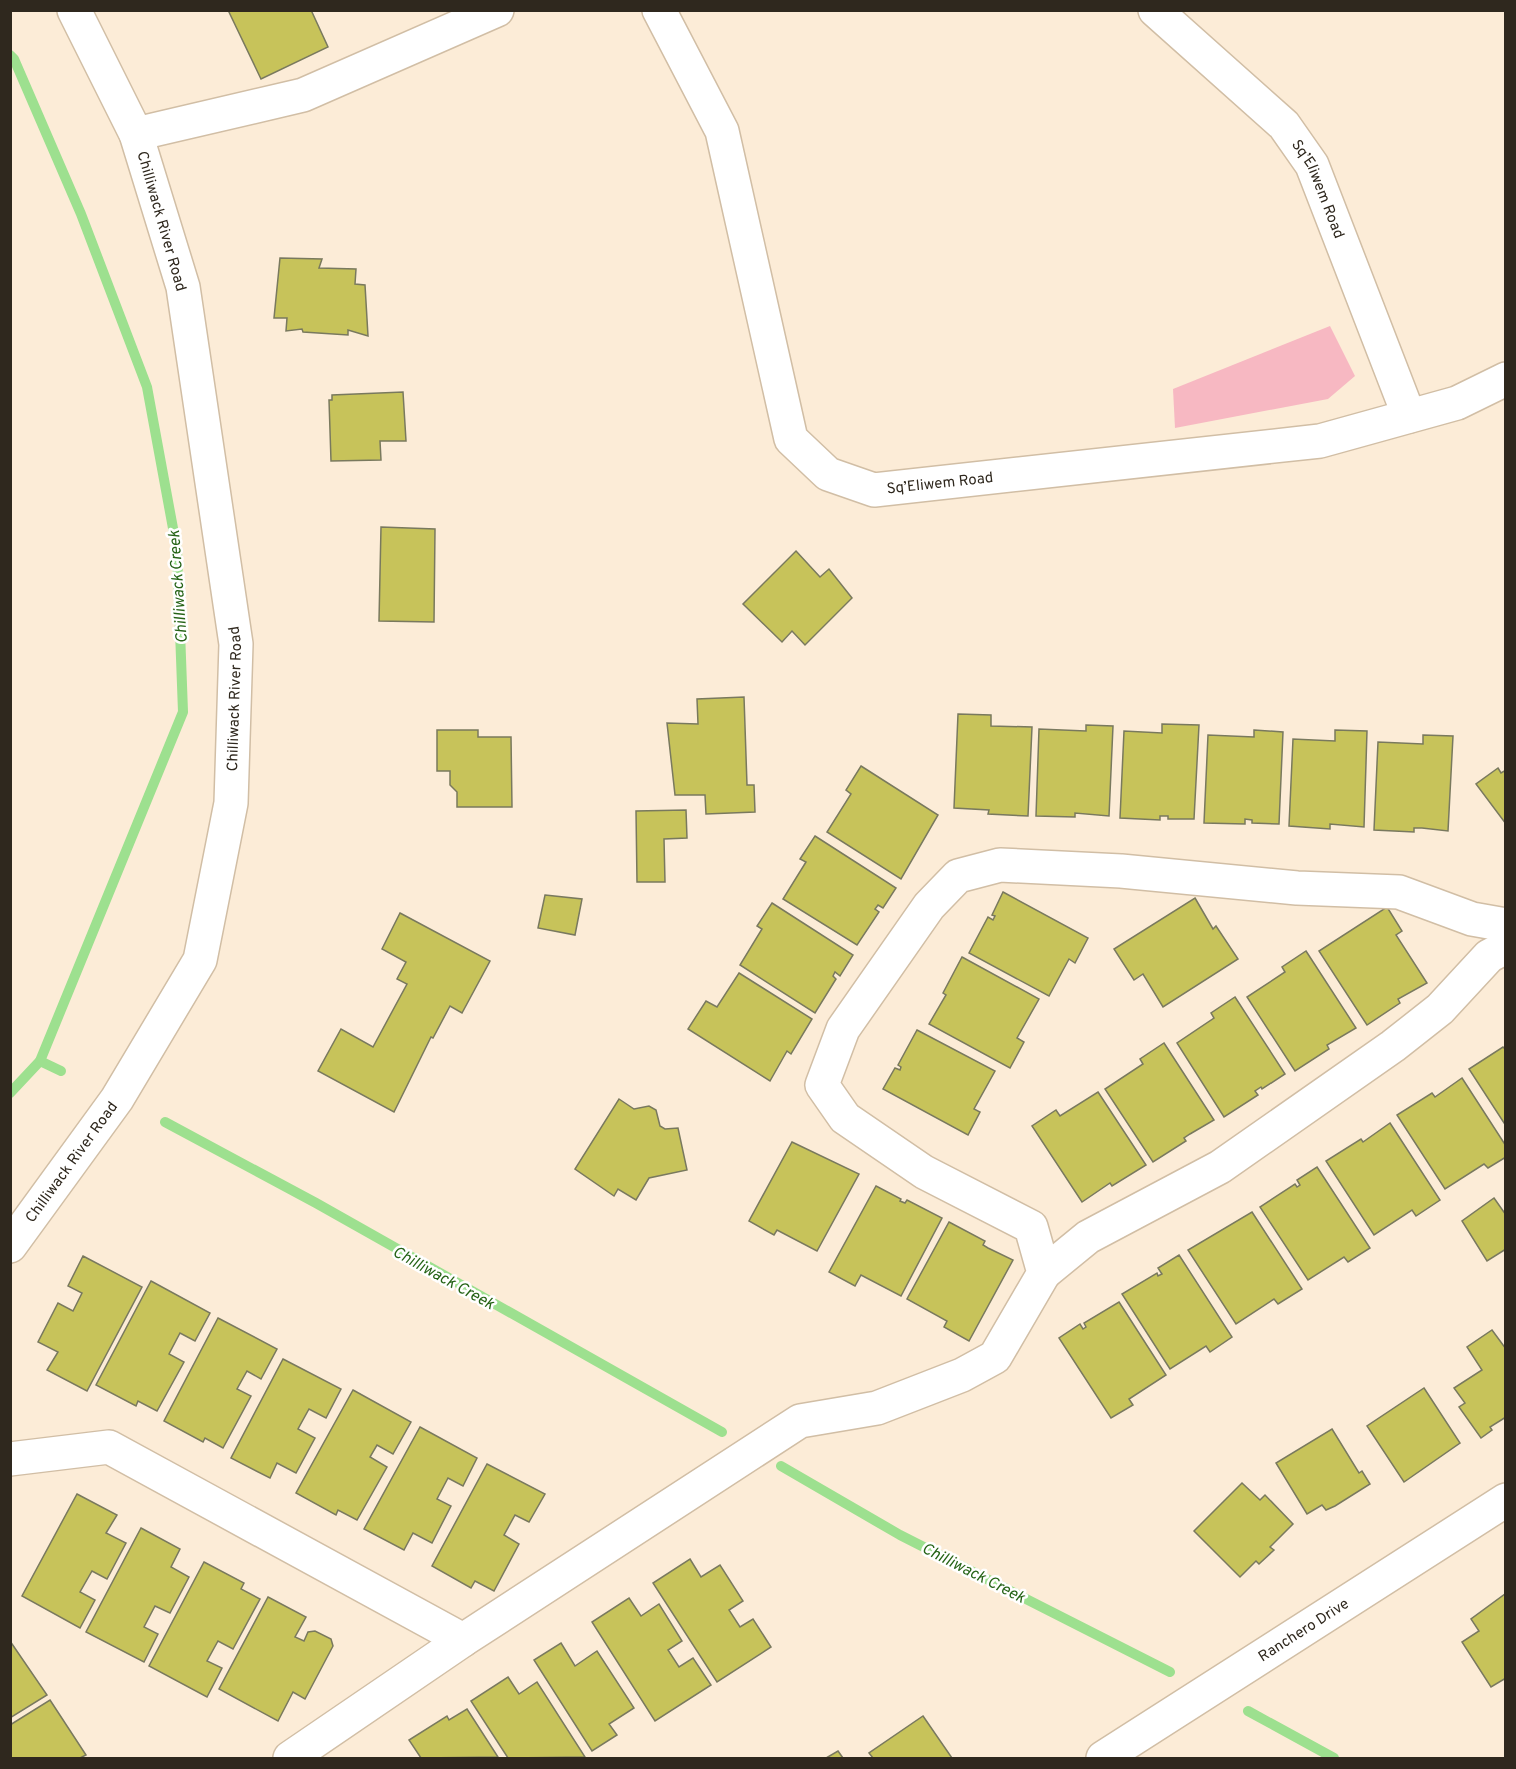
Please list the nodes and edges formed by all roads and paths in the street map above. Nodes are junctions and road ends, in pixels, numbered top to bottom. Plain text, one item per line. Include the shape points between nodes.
1 (74, 10) edge
2 (497, 10) edge
3 (659, 10) edge
4 (1155, 10) edge
5 (136, 134) junction
6 (1506, 379) edge
7 (1409, 416) junction
8 (1506, 925) edge
9 (1506, 946) edge
10 (10, 1246) edge
11 (1044, 1273) junction
12 (10, 1459) edge
13 (1506, 1500) edge
14 (464, 1640) junction
15 (290, 1758) edge
16 (1103, 1758) edge

1 - 5 street, Chilliwack River Road
2 - 5 street via 303,95
3 - 7 street, Sq’Eliwem Road via 722,131 790,440 828,474 874,490 1320,441
4 - 7 street, Sq’Eliwem Road via 1284,125 1312,165
5 - 10 street, Chilliwack River Road via 183,287 236,644 231,803 200,960 117,1099
6 - 7 street, Sq’Eliwem Road via 1457,403
8 - 11 street via 1472,919 1399,892 1000,866 958,876 929,906 843,1029 822,1084 845,1118 924,1172 1031,1227
9 - 11 street via 1489,956 1440,1009 1393,1046 1220,1167 1088,1237
11 - 14 street via 995,1357 963,1375 877,1408 800,1421
12 - 14 street via 110,1447
13 - 16 street, Ranchero Drive
14 - 15 street

